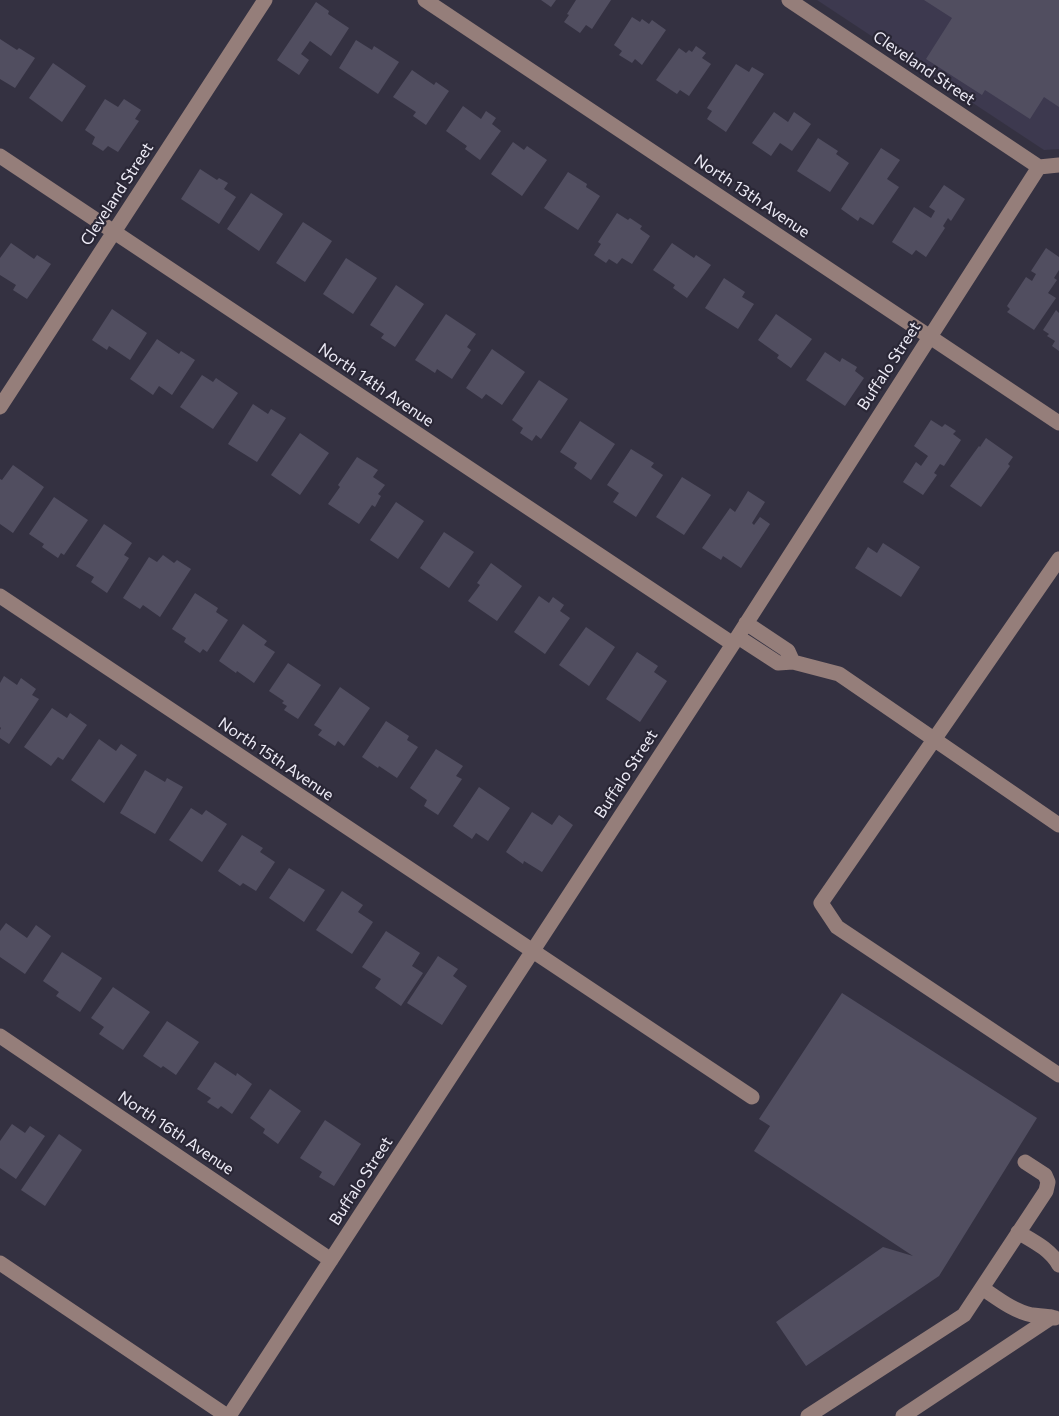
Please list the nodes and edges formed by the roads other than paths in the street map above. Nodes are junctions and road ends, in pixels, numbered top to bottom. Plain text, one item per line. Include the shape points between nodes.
1 (265, 0) edge
2 (425, 0) edge
3 (789, 0) edge
4 (0, 156) edge
5 (1059, 165) edge
6 (1039, 167) junction
7 (113, 232) junction
8 (929, 336) junction
9 (0, 407) edge
10 (1059, 423) edge
11 (1059, 559) edge
12 (0, 597) edge
13 (746, 623) junction
14 (735, 641) junction
15 (793, 662) junction
16 (934, 739) junction
17 (1059, 825) edge
18 (532, 951) junction
19 (0, 1036) edge
20 (1059, 1076) edge
21 (752, 1097) dead end
22 (1025, 1162) dead end
23 (1018, 1232) junction
24 (331, 1260) junction
25 (0, 1263) edge
26 (1059, 1265) edge
27 (982, 1288) junction
28 (1056, 1318) edge
29 (228, 1416) edge
30 (808, 1416) edge
31 (903, 1416) edge

1 - 7 street, Cleveland Street
2 - 8 street, North 13th Avenue
3 - 6 street, Cleveland Street
4 - 7 street, North 14th Avenue
5 - 6 street
6 - 8 street, Buffalo Street
7 - 9 street, Cleveland Street
7 - 14 street, North 14th Avenue
8 - 10 street, North 13th Avenue
8 - 13 street, Buffalo Street
11 - 16 street
12 - 18 street, North 15th Avenue
13 - 14 street, Buffalo Street
13 - 15 street via 788,651
14 - 15 street, North 14th Avenue via 778,663
14 - 18 street, Buffalo Street
15 - 16 street, North 14th Avenue via 839,674
16 - 17 street, North 14th Avenue
16 - 20 street via 820,903 837,927
18 - 21 street, North 15th Avenue
18 - 24 street, Buffalo Street
19 - 24 street, North 16th Avenue
22 - 23 street via 1045,1175 1048,1182
23 - 26 street via 1047,1250
23 - 27 street
24 - 29 street, Buffalo Street
25 - 29 street
27 - 28 street via 1020,1311
27 - 30 street via 964,1315
28 - 31 street

